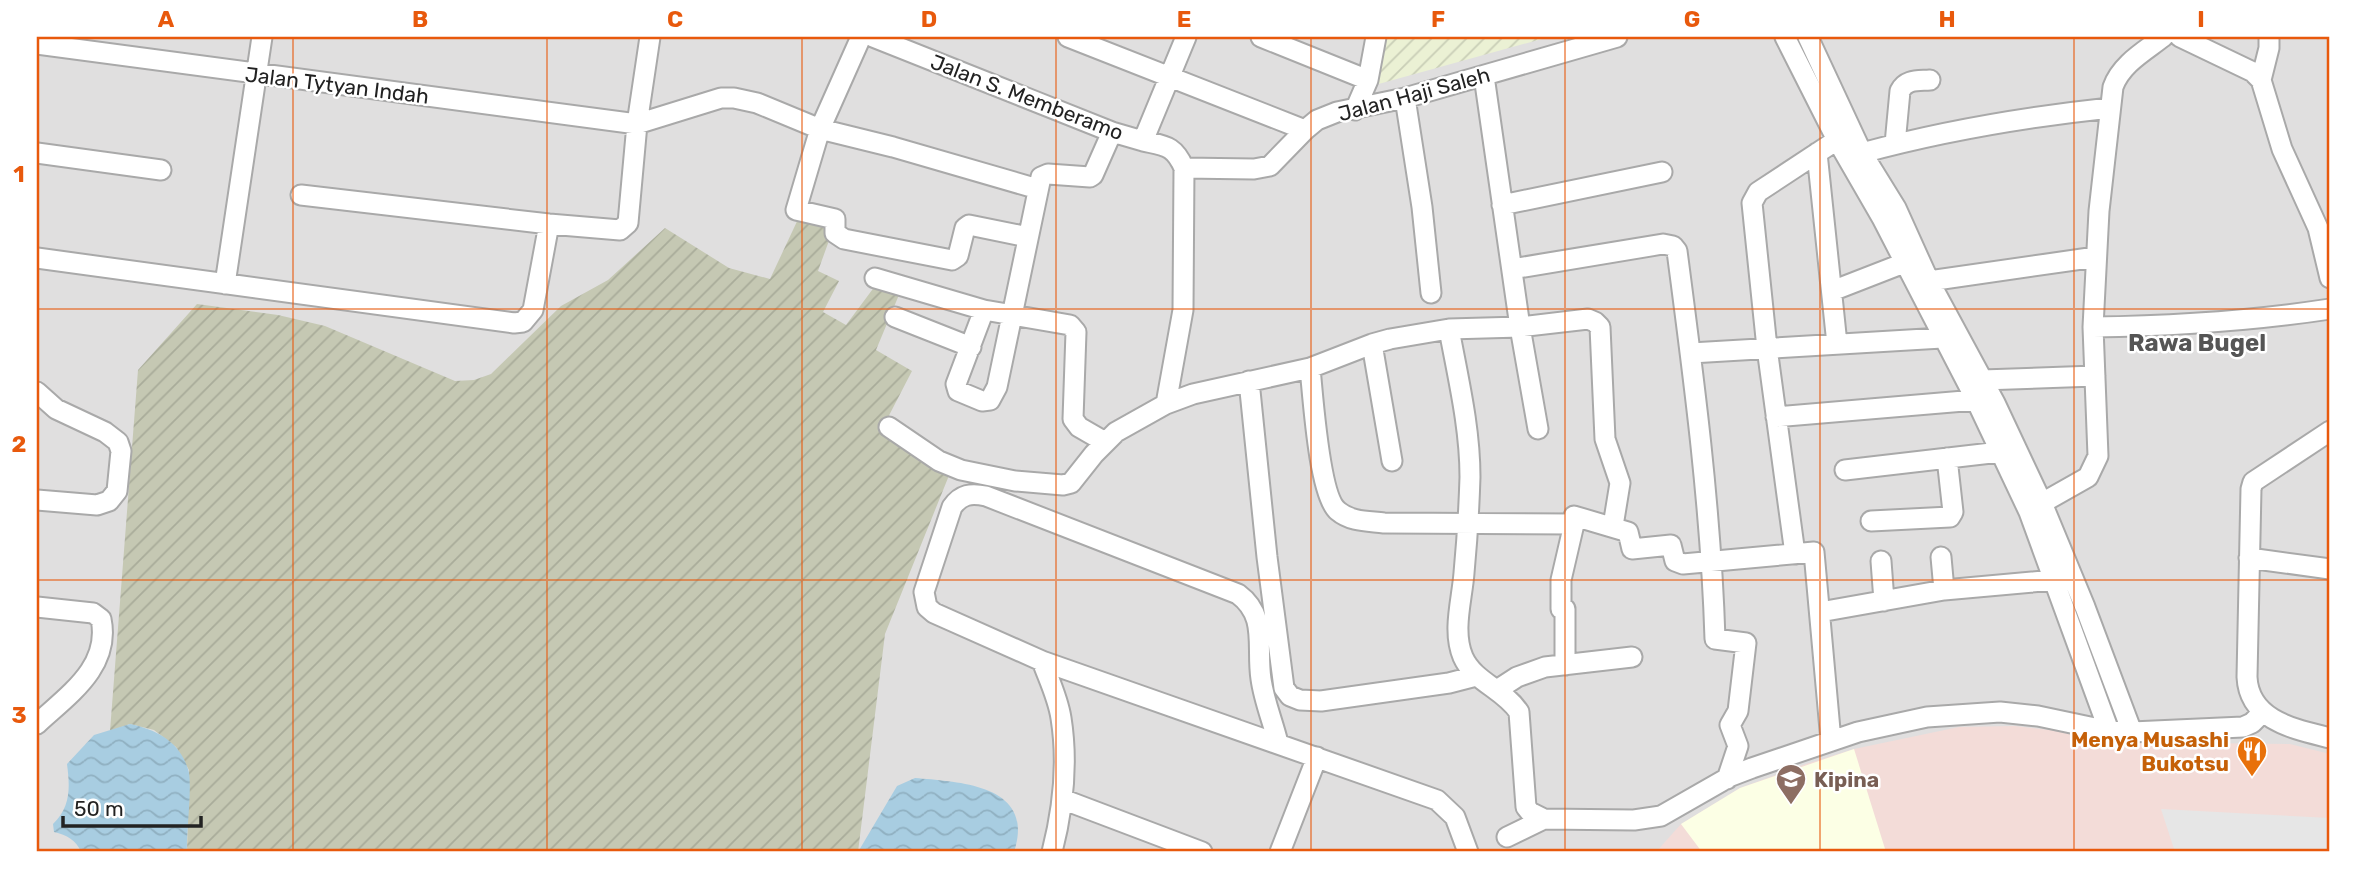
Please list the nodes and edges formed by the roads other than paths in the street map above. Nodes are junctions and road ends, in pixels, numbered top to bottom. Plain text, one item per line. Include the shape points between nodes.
1 (262, 37) edge
2 (650, 37) edge
3 (861, 37) edge
4 (873, 37) edge
5 (1068, 37) edge
6 (1186, 37) edge
7 (1261, 37) edge
8 (1376, 37) edge
9 (1617, 37) edge
10 (1785, 37) edge
11 (1808, 37) edge
12 (2163, 37) edge
13 (2180, 37) edge
14 (2269, 37) edge
15 (37, 44) edge
16 (256, 74) junction
17 (1484, 76) junction
18 (1170, 77) junction
19 (1368, 80) junction
20 (1930, 80) dead end
21 (2261, 80) junction
22 (1405, 98) junction
23 (2110, 108) junction
24 (1355, 110) junction
25 (637, 124) junction
26 (820, 129) junction
27 (1306, 130) junction
28 (1112, 132) junction
29 (1143, 141) junction
30 (1895, 144) junction
31 (1849, 146) junction
32 (37, 153) edge
33 (1817, 153) junction
34 (1184, 168) junction
35 (161, 170) dead end
36 (1662, 172) dead end
37 (1038, 189) junction
38 (300, 195) dead end
39 (1502, 205) junction
40 (1889, 213) junction
41 (549, 224) junction
42 (1028, 237) junction
43 (2096, 257) junction
44 (37, 258) edge
45 (1904, 263) junction
46 (1512, 269) junction
47 (875, 278) dead end
48 (2330, 278) edge
49 (1929, 281) junction
50 (225, 284) junction
51 (1832, 291) junction
52 (1432, 293) dead end
53 (2330, 309) edge
54 (984, 310) junction
55 (1014, 314) junction
56 (895, 317) dead end
57 (1520, 327) junction
58 (2093, 327) junction
59 (1449, 330) junction
60 (1942, 338) junction
61 (1371, 344) junction
62 (1837, 344) junction
63 (971, 347) junction
64 (1767, 348) junction
65 (1690, 353) junction
66 (1310, 369) junction
67 (2095, 376) junction
68 (1982, 380) junction
69 (1249, 381) junction
70 (37, 392) edge
71 (1976, 400) junction
72 (1166, 404) junction
73 (1776, 417) junction
74 (889, 427) dead end
75 (1538, 429) dead end
76 (2330, 437) edge
77 (1105, 442) junction
78 (2007, 449) junction
79 (1947, 458) junction
80 (1392, 461) dead end
81 (1845, 470) dead end
82 (37, 499) edge
83 (2042, 503) junction
84 (1871, 521) dead end
85 (1468, 523) junction
86 (1574, 524) junction
87 (1613, 526) junction
88 (1795, 554) junction
89 (1941, 557) dead end
90 (2249, 558) junction
91 (1881, 561) dead end
92 (1713, 562) junction
93 (2330, 569) edge
94 (2055, 580) junction
95 (1944, 590) junction
96 (1884, 601) junction
97 (37, 607) edge
98 (1820, 612) junction
99 (1632, 657) dead end
100 (1042, 661) junction
101 (1565, 665) junction
102 (1476, 676) junction
103 (1497, 690) junction
104 (2263, 712) junction
105 (37, 724) edge
106 (2109, 730) junction
107 (2132, 732) junction
108 (2330, 738) edge
109 (1831, 741) junction
110 (1278, 743) junction
111 (1317, 757) junction
112 (1727, 779) junction
113 (1062, 799) junction
114 (1544, 819) junction
115 (1507, 837) dead end
116 (1052, 852) edge
117 (1202, 852) edge
118 (1280, 852) edge
119 (1468, 852) edge

1 - 16 street
2 - 25 street
3 - 26 street
4 - 28 street, Jalan S. Memberamo
5 - 18 street
6 - 18 street
7 - 19 street
8 - 19 street
9 - 17 street, Jalan Haji Saleh
10 - 31 street
11 - 31 street
12 - 23 street via 2117,76
13 - 21 street
14 - 21 street
15 - 16 street, Jalan Tytyan Indah
16 - 25 street, Jalan Tytyan Indah
16 - 50 street
17 - 22 street, Jalan Haji Saleh
17 - 39 street
18 - 27 street
18 - 29 street
19 - 24 street
20 - 30 street via 1910,81 1900,91
21 - 48 street via 2279,142 2318,228
22 - 24 street, Jalan Haji Saleh
22 - 52 street
23 - 30 street via 2032,117
23 - 43 street
24 - 27 street, Jalan Haji Saleh via 1336,112
25 - 26 street via 734,98
25 - 41 street via 624,228
26 - 37 street
26 - 42 street via 795,208 835,219 837,236 952,260 958,256 969,225
27 - 34 street, Jalan Haji Saleh via 1270,166
28 - 29 street, Jalan S. Memberamo
28 - 37 street via 1093,175 1044,174
29 - 34 street, Jalan S. Memberamo via 1178,153
30 - 31 street
31 - 33 street
31 - 40 street
32 - 35 street
33 - 51 street
33 - 64 street via 1758,192 1752,203
34 - 72 street via 1183,310
36 - 39 street
37 - 42 street
38 - 41 street
39 - 46 street
40 - 45 street
40 - 49 street
41 - 50 street via 533,310 523,322
42 - 55 street
43 - 49 street
43 - 58 street
44 - 50 street
45 - 51 street
45 - 60 street
46 - 57 street
46 - 65 street via 1673,246
47 - 54 street
49 - 68 street
51 - 62 street
53 - 58 street via 2179,326
54 - 55 street
54 - 63 street
55 - 63 street via 990,400 982,401 956,388
55 - 77 street via 1070,325 1076,332 1073,419
56 - 63 street
57 - 59 street
57 - 75 street
57 - 87 street via 1588,319 1600,327 1605,439 1620,483
58 - 67 street
59 - 61 street
59 - 85 street via 1469,445
60 - 62 street
60 - 71 street
61 - 66 street
61 - 80 street
62 - 64 street
64 - 65 street
64 - 73 street
65 - 92 street
66 - 69 street
66 - 85 street via 1325,488 1335,509 1358,520
67 - 68 street
67 - 83 street via 2098,456 2094,469
68 - 78 street
69 - 72 street
69 - 102 street via 1284,688 1290,696 1321,701
70 - 82 street via 56,409 105,432 118,442 121,451 117,491 109,501 97,505
71 - 73 street
71 - 78 street
72 - 77 street
73 - 88 street
74 - 77 street via 939,461 961,470 1055,486 1071,483
76 - 90 street via 2253,482
78 - 79 street
78 - 83 street
78 - 94 street
79 - 81 street
79 - 84 street via 1950,517
83 - 107 street
85 - 86 street
85 - 102 street via 1458,632 1463,657
86 - 87 street via 1574,516
86 - 101 street via 1562,580
87 - 92 street via 1628,531 1632,549 1671,545 1675,561
88 - 92 street
88 - 98 street via 1814,552
89 - 95 street
90 - 93 street
90 - 104 street via 2247,691
91 - 96 street
92 - 112 street via 1714,639 1746,643 1738,710 1730,725 1738,747
94 - 95 street
94 - 106 street
95 - 96 street
96 - 98 street
97 - 105 street via 93,613 101,619 104,634 94,668
98 - 109 street
99 - 101 street
100 - 110 street
100 - 110 street via 927,607 924,592 952,507 965,495 986,496 1238,594 1249,603 1259,627 1261,679
100 - 113 street via 1061,717
101 - 103 street via 1529,671
102 - 103 street
103 - 114 street via 1519,712 1526,807
104 - 107 street via 2243,727
104 - 108 street via 2292,728
106 - 107 street
106 - 109 street via 2038,716 1961,713 1888,724
109 - 112 street
110 - 111 street
111 - 118 street
111 - 119 street via 1437,800 1455,817
112 - 114 street via 1661,816
113 - 116 street
113 - 117 street
114 - 115 street

